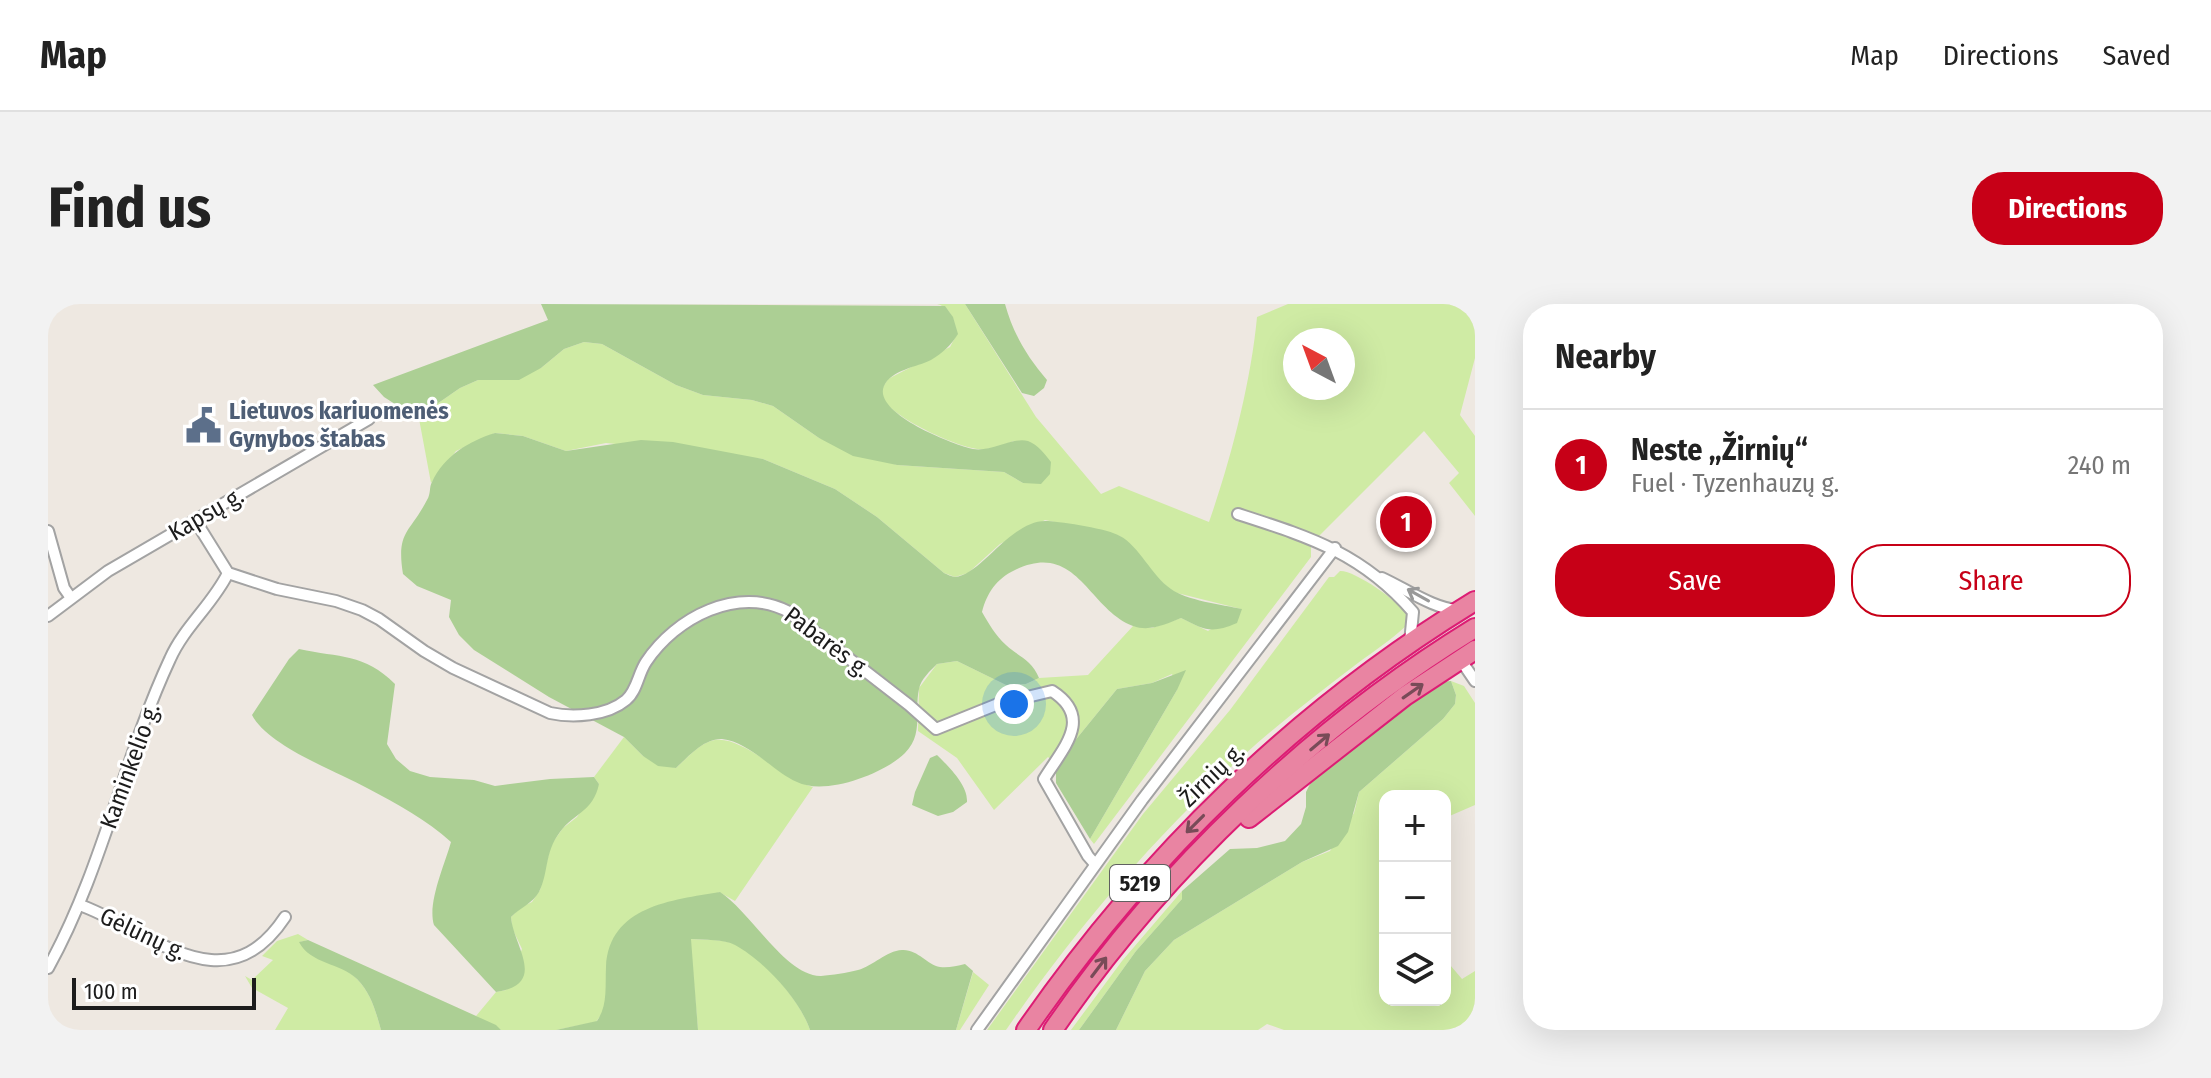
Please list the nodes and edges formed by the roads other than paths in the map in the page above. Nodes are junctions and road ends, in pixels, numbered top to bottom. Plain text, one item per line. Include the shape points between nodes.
1 (369, 419) dead end
2 (1238, 514) dead end
3 (195, 520) junction
4 (48, 531) edge
5 (1335, 548) junction
6 (228, 573) junction
7 (1376, 576) junction
8 (71, 598) junction
9 (1468, 606) edge
10 (48, 616) edge
11 (1475, 628) edge
12 (1409, 644) junction
13 (1468, 654) edge
14 (1475, 681) edge
15 (1189, 862) junction
16 (1095, 864) junction
17 (80, 905) junction
18 (285, 917) dead end
19 (48, 968) edge
20 (977, 1030) edge
21 (1026, 1030) edge
22 (1053, 1030) edge

1 - 3 street, Kapsų g.
2 - 5 street
3 - 6 street
3 - 8 street, Kapsų g.
4 - 8 street
5 - 7 street
5 - 16 street
6 - 16 street, Pabarės g. via 362,610 453,668 562,716 623,703 644,664 679,629 725,604 752,600 789,612 936,729 998,704 1052,691 1066,700 1074,716 1073,731 1044,779
6 - 17 street, Kaminkelio g. via 169,660
9 -> 7 street via 1440,608
7 - 12 street via 1413,612
8 - 10 street, Kapsų g.
9 - 12 highway, Žirnių g. / 5219
15 -> 11 highway, Žirnių g. / 5219 via 1349,717
12 -> 21 highway, Žirnių g. / 5219 via 1284,741 1202,817 1124,900
13 - 14 street
15 -> 13 highway, 5219
22 -> 15 highway, Žirnių g. / 5219 via 1108,954
16 - 20 street
17 - 18 street, Gėlūnų g. via 187,957 212,962 250,953
17 - 19 street, Kaminkelio g.

